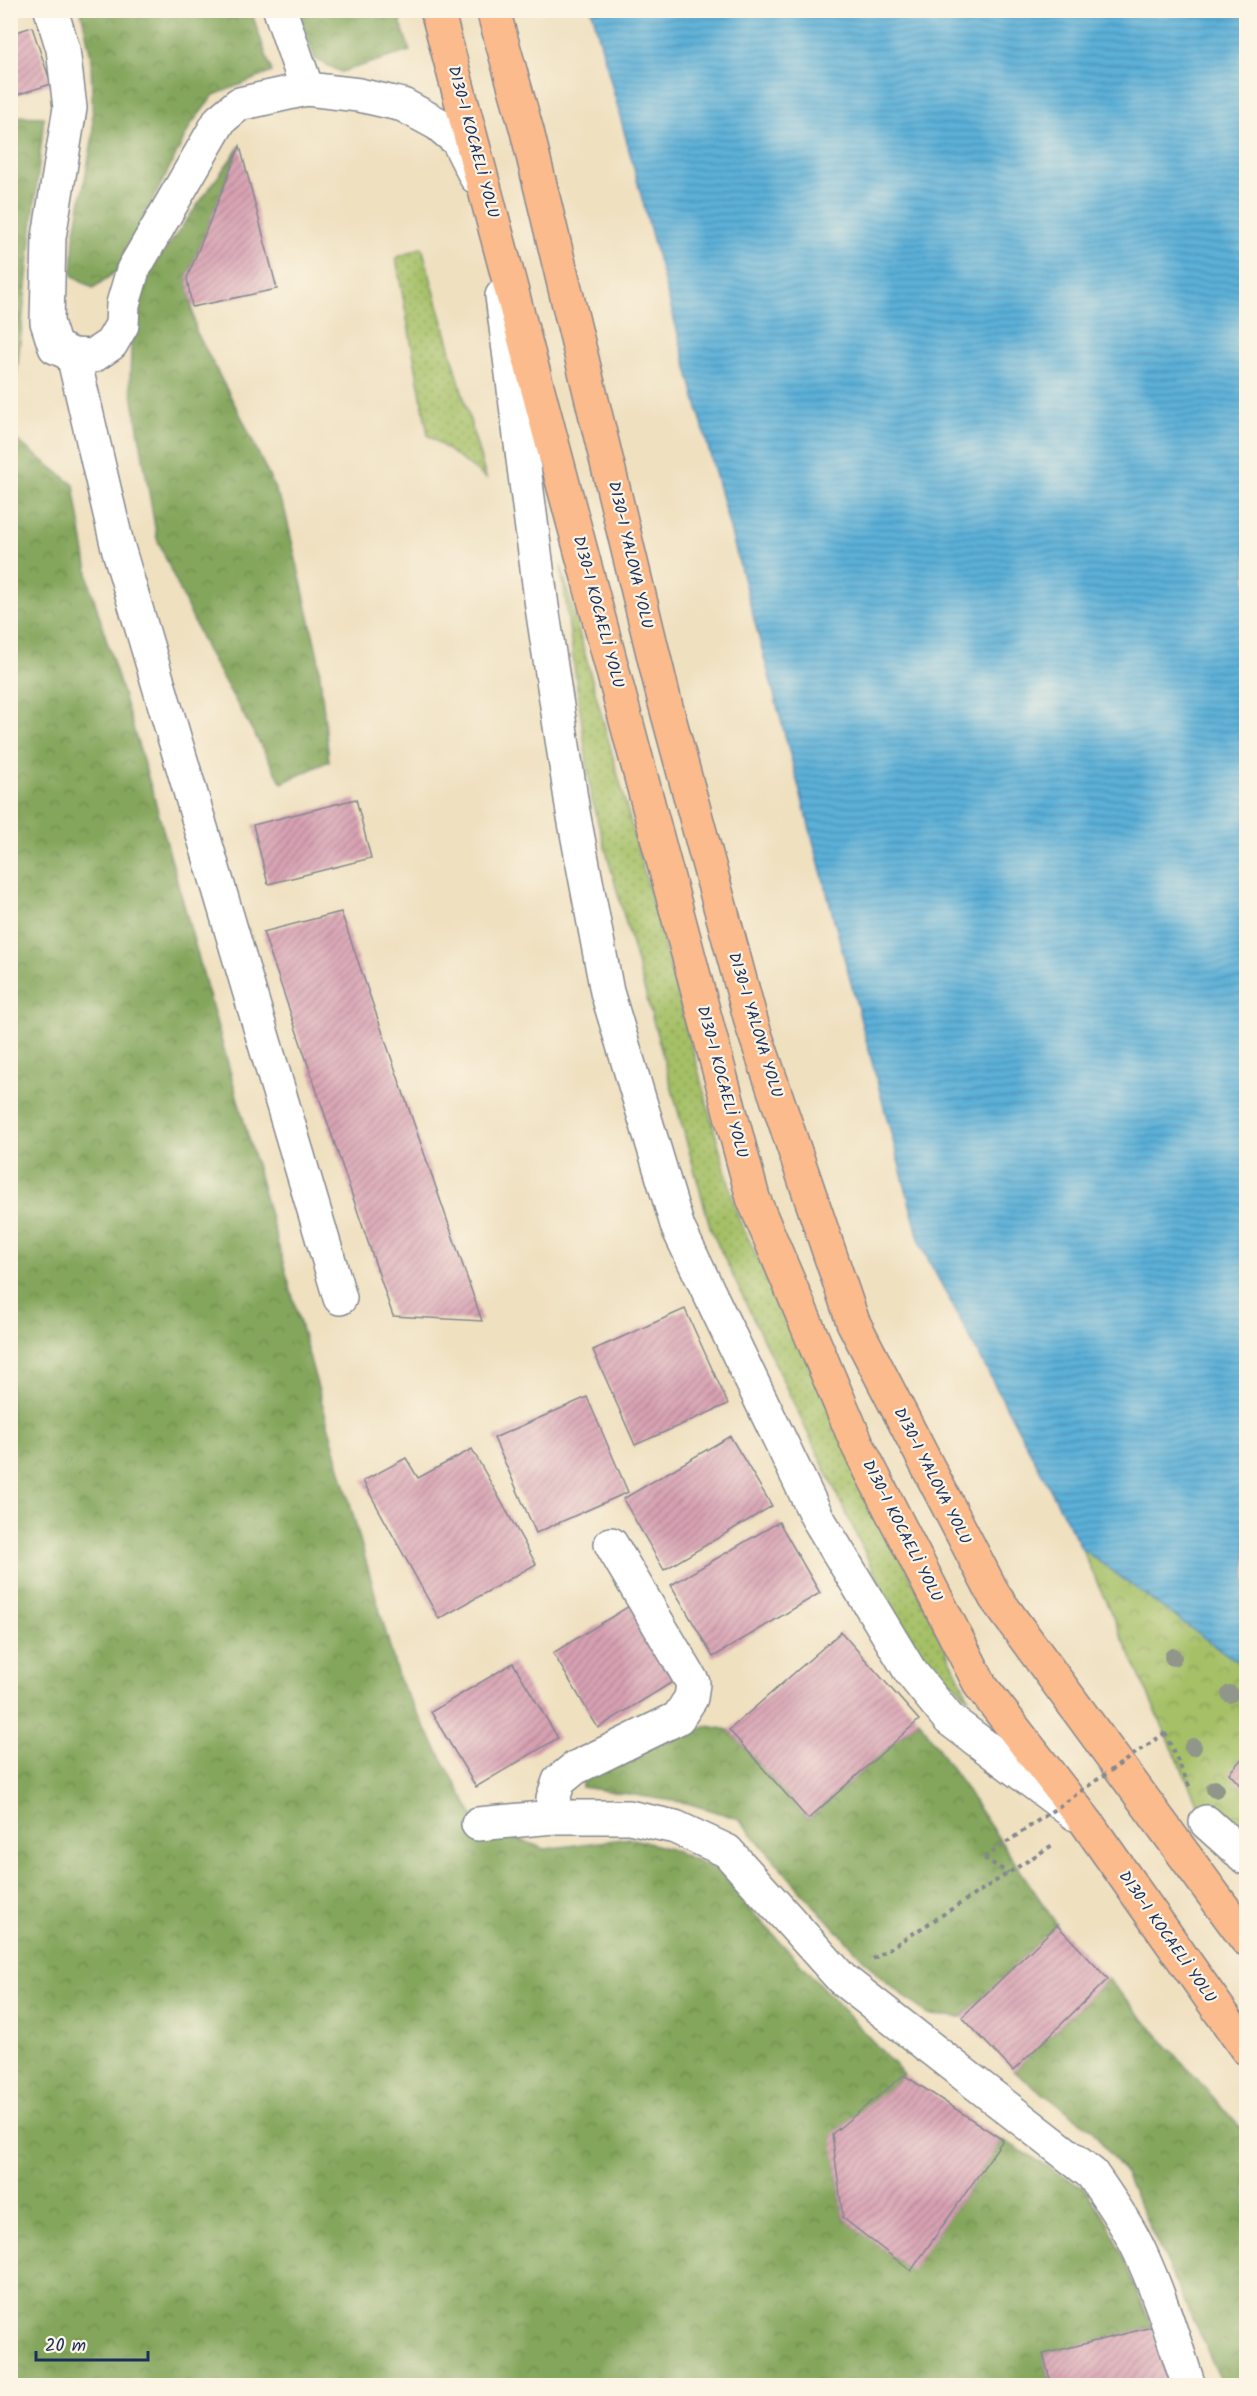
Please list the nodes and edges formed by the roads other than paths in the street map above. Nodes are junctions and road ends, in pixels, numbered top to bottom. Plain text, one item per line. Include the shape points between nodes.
1 (51, 10) edge
2 (280, 10) edge
3 (437, 10) edge
4 (493, 10) edge
5 (307, 89) junction
6 (491, 207) junction
7 (73, 355) junction
8 (340, 1298) dead end
9 (611, 1544) dead end
10 (553, 1817) junction
11 (1206, 1822) road end
12 (1087, 1823) junction
13 (477, 1824) dead end
14 (1246, 1858) edge
15 (1246, 1940) edge
16 (1246, 2048) edge
17 (1189, 2385) edge

1 - 7 street via 63,49 70,108 49,237 47,322 55,347
2 - 5 street
3 - 6 highway, D130-1 KOCAELİ YOLU
4 - 15 highway, D130-1 YALOVA YOLU via 527,131 665,703 750,1017 853,1322 995,1598
5 - 6 street via 403,105 438,124 458,141
5 - 7 street via 239,104 220,120 133,270 123,304 122,325 111,344 93,356
6 - 12 highway, D130-1 KOCAELİ YOLU via 753,1198 858,1446 981,1686
6 - 12 street via 542,607 573,812 608,992 678,1228 817,1518 910,1671 949,1719
7 - 8 street via 117,544
9 - 10 street via 693,1683 691,1698 678,1718 575,1768 559,1781 553,1798
10 - 13 street
10 - 17 street via 629,1817 675,1827 727,1851 842,1979 1092,2174 1139,2250
11 - 14 street
12 - 16 highway, D130-1 KOCAELİ YOLU

